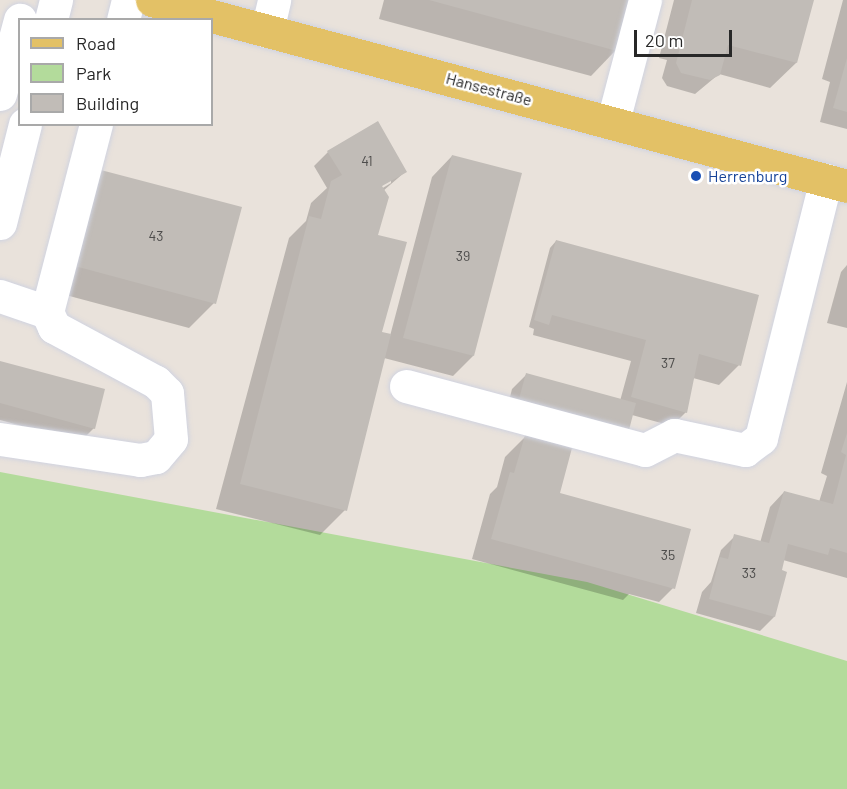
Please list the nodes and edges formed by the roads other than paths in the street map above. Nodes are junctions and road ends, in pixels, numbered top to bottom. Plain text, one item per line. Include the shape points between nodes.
1 (25, 0) edge
2 (56, 0) edge
3 (128, 0) edge
4 (152, 0) edge
5 (645, 0) edge
6 (271, 15) edge
7 (20, 18) edge
8 (52, 18) edge
9 (124, 18) edge
10 (18, 27) edge
11 (0, 94) edge
12 (613, 121) junction
13 (24, 126) edge
14 (95, 126) edge
15 (837, 183) edge
16 (0, 223) edge
17 (0, 296) edge
18 (47, 312) junction
19 (406, 387) dead end
20 (0, 439) edge

1 - 7 lane
2 - 8 lane
3 - 9 lane
4 - 6 main road, Hansestraße
5 - 12 lane
6 - 12 main road, Hansestraße
10 - 11 lane
12 - 15 main road, Hansestraße
13 - 16 lane
14 - 18 lane
15 - 19 lane, Hansestraße via 761,438 745,450 674,435 645,450
17 - 18 lane
18 - 20 lane via 54,327 156,382 167,393 171,439 156,457 140,460

